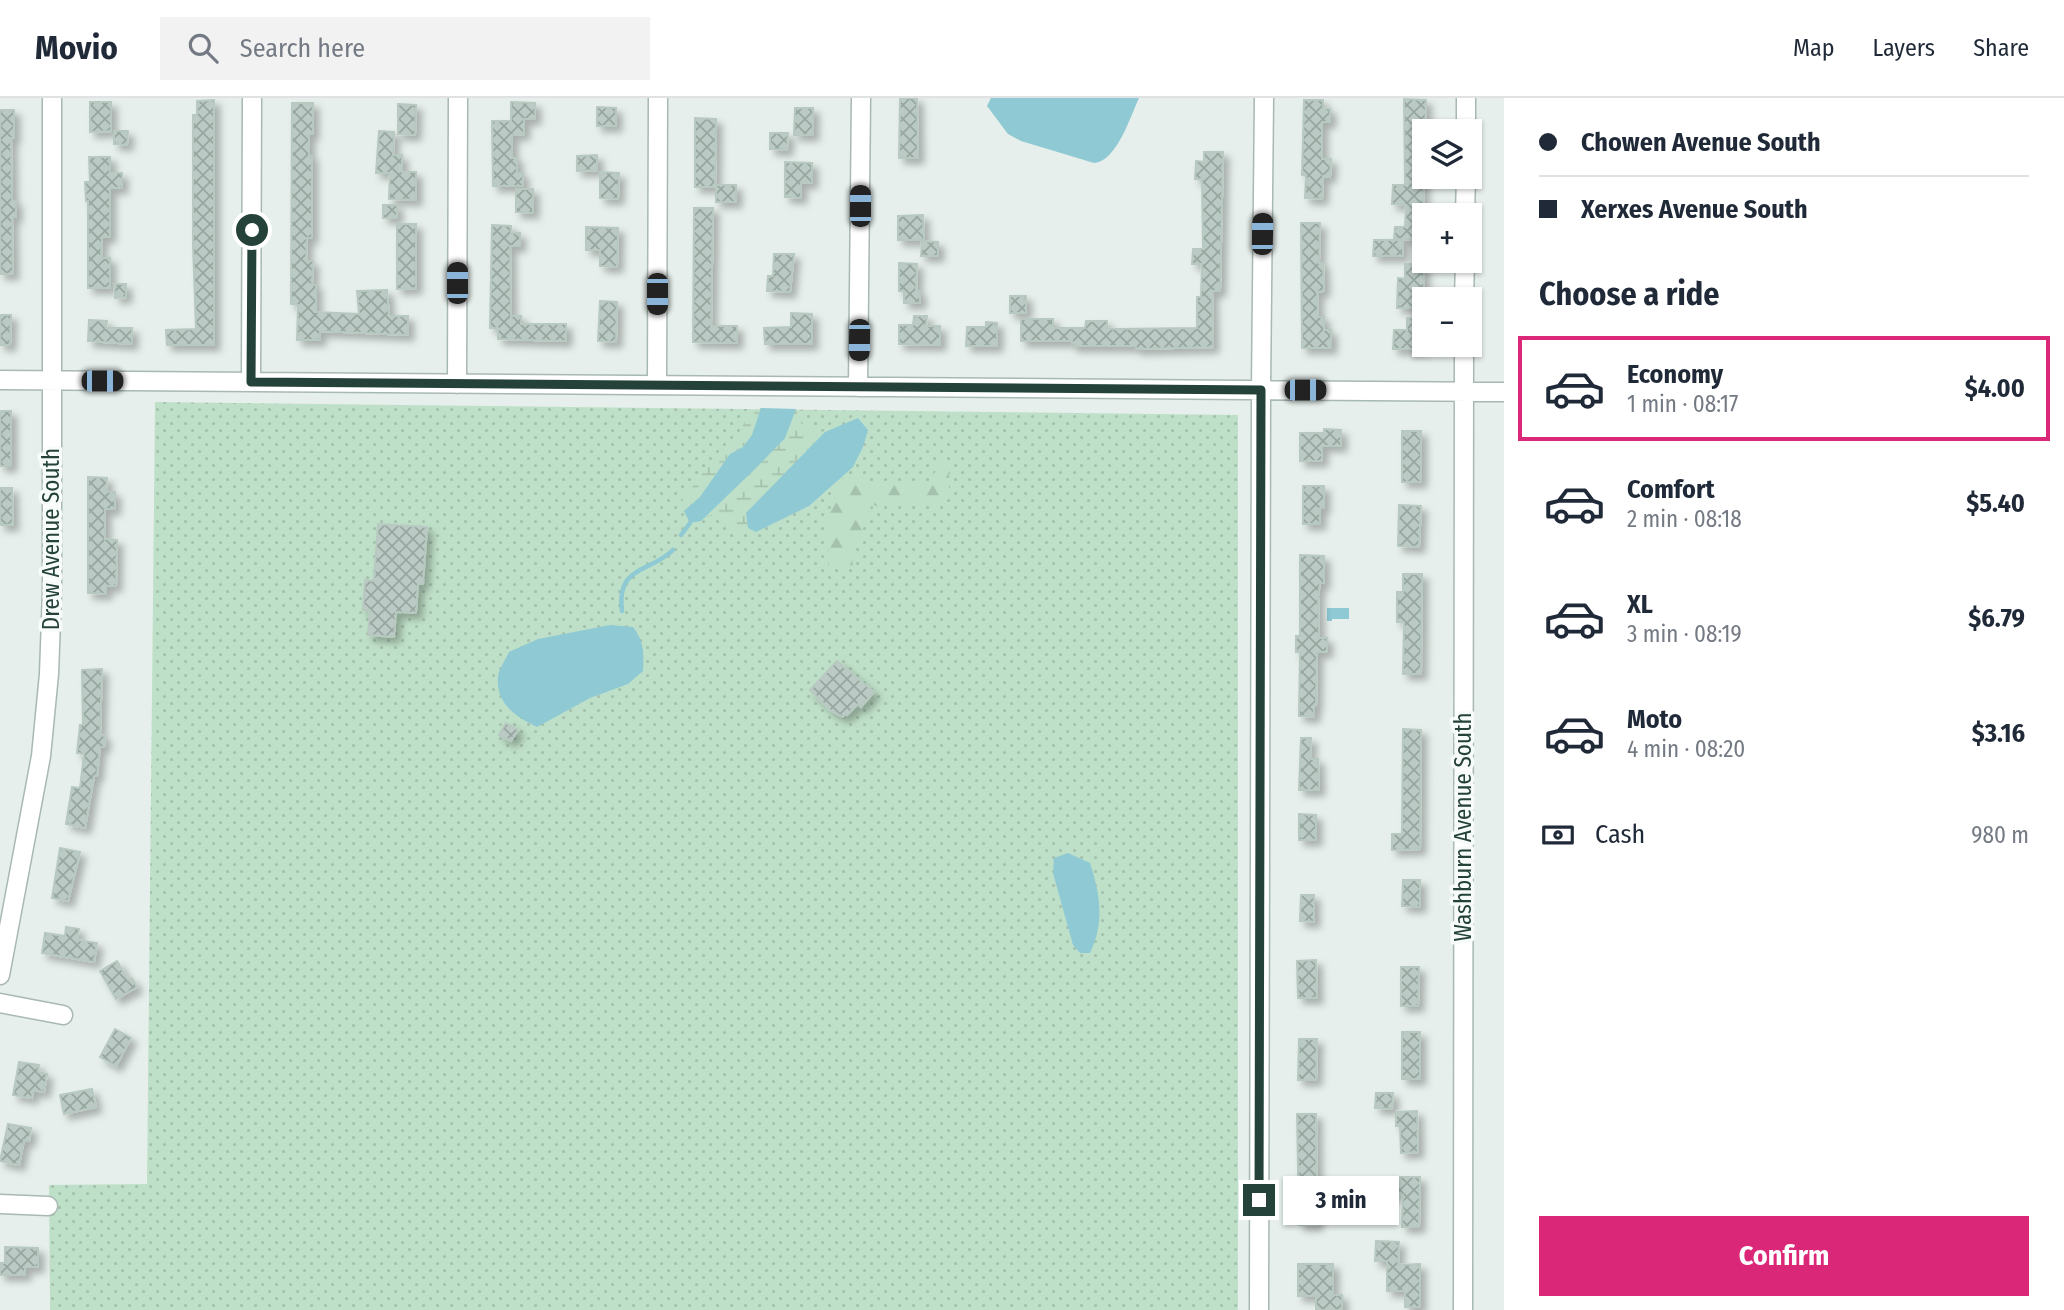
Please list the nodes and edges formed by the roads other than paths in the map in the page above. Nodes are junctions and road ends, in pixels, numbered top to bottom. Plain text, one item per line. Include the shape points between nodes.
1 (52, 98) edge
2 (253, 98) edge
3 (458, 98) edge
4 (658, 98) edge
5 (861, 98) edge
6 (1264, 98) edge
7 (1466, 98) edge
8 (1466, 119) edge
9 (1464, 357) edge
10 (0, 380) edge
11 (52, 380) junction
12 (251, 382) junction
13 (457, 384) junction
14 (657, 386) junction
15 (858, 387) junction
16 (1261, 390) junction
17 (1463, 391) junction
18 (1504, 392) edge
19 (0, 975) edge
20 (0, 1003) edge
21 (63, 1015) dead end
22 (0, 1204) edge
23 (48, 1206) dead end
24 (1259, 1310) edge
25 (1463, 1310) edge

1 - 11 street, Drew Avenue South
2 - 12 street
3 - 13 street
4 - 14 street
5 - 15 street
6 - 16 street
7 - 8 street
9 - 17 street, Washburn Avenue South
10 - 11 street
11 - 12 street
11 - 19 street, Drew Avenue South via 49,674 41,756
12 - 13 street
13 - 14 street
14 - 15 street
15 - 16 street
16 - 17 street
16 - 24 street
17 - 18 street
17 - 25 street, Washburn Avenue South
20 - 21 street
22 - 23 street

